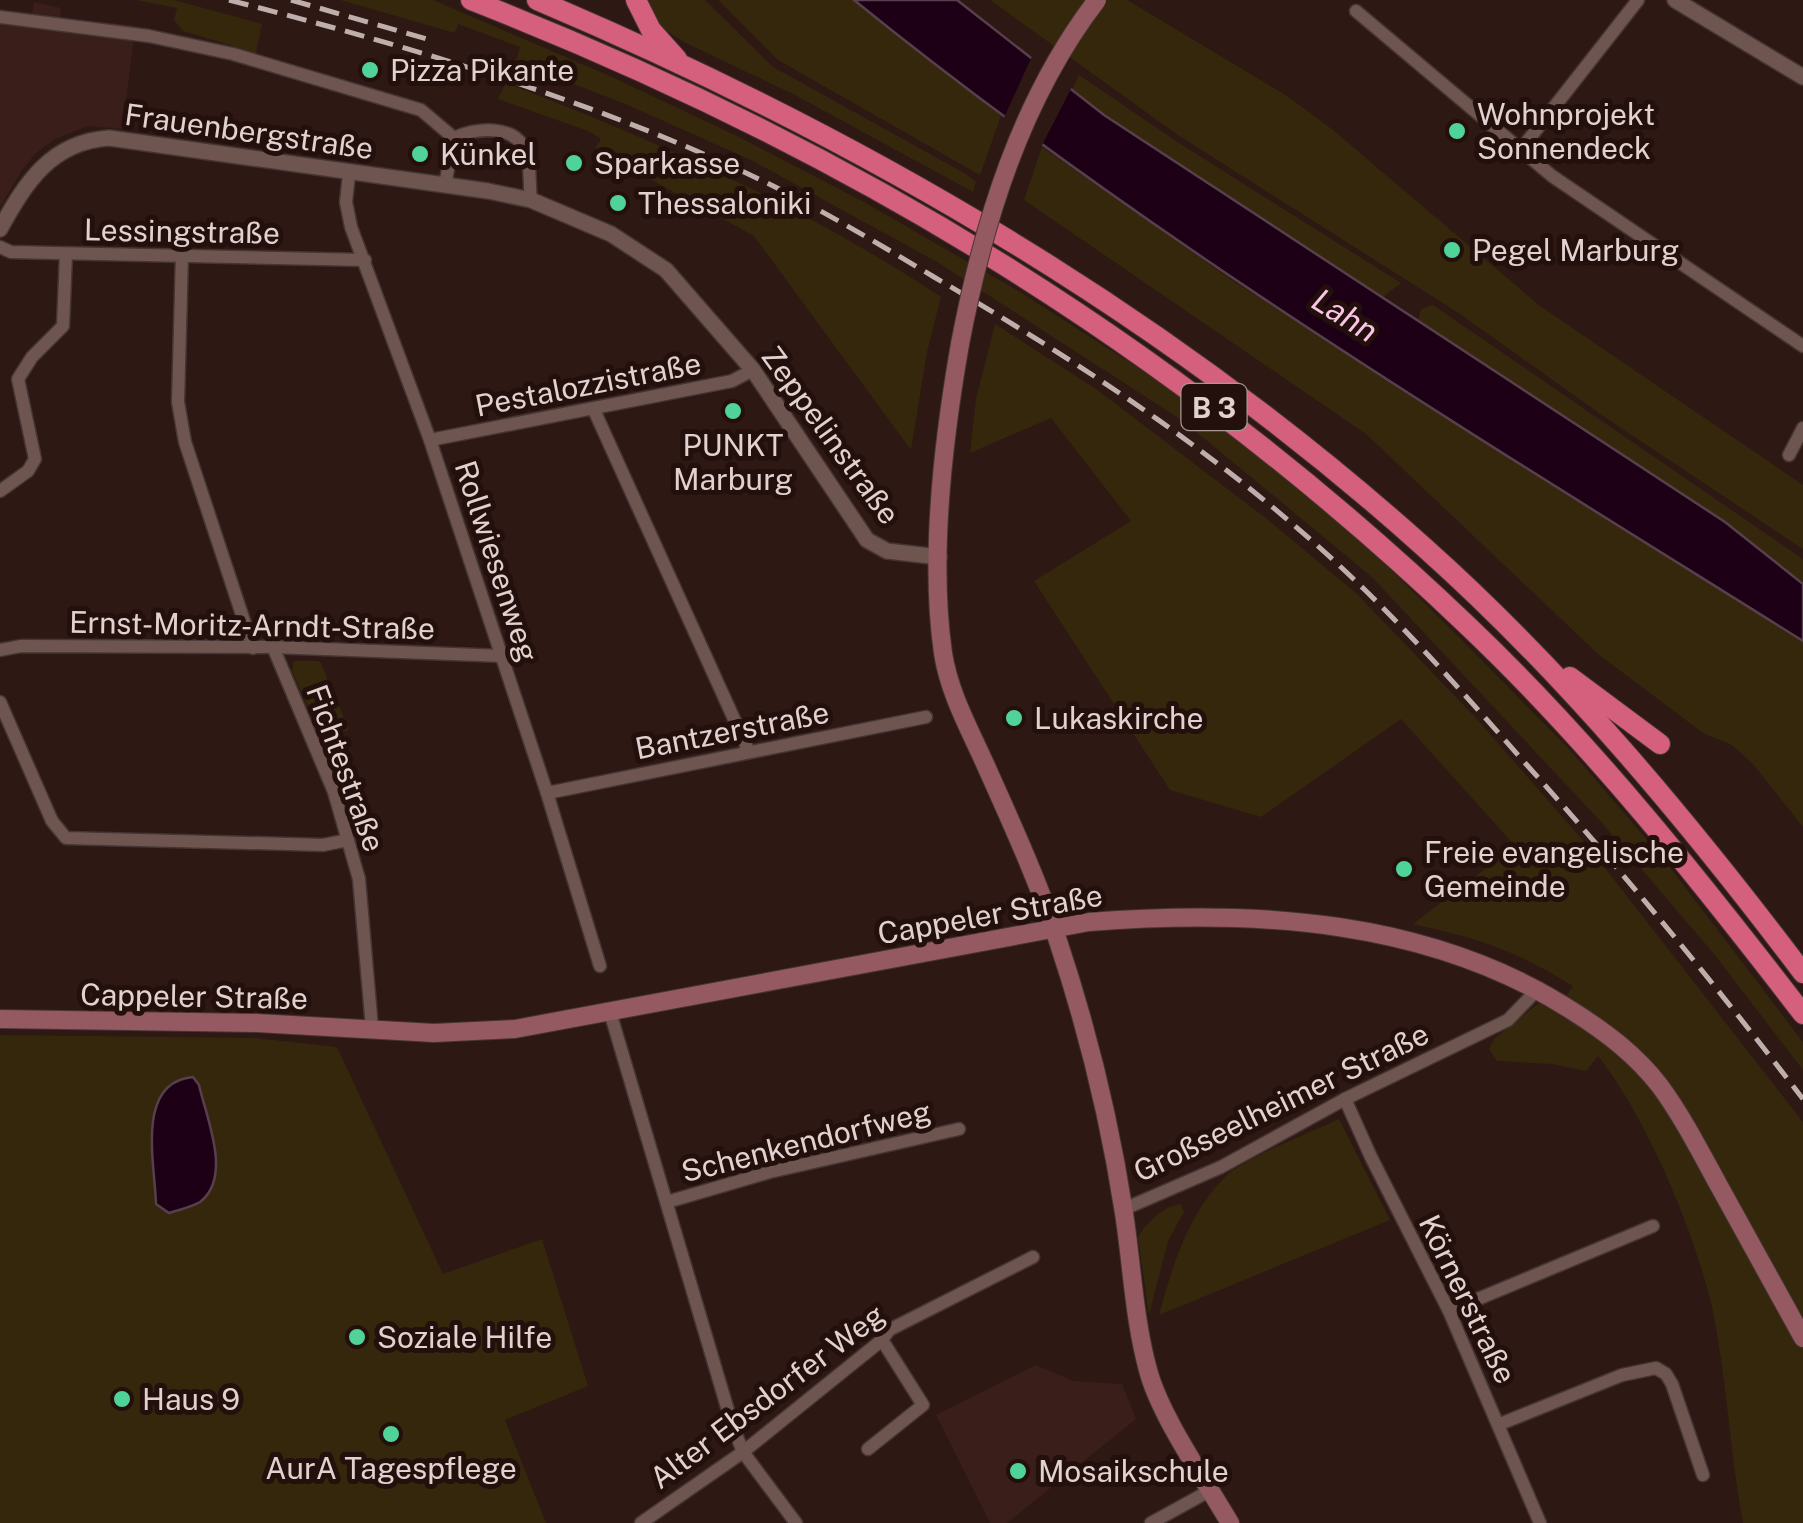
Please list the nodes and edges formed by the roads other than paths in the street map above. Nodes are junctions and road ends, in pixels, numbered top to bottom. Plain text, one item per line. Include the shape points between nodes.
1 (471, 0) edge
2 (537, 0) edge
3 (636, 0) edge
4 (1098, 0) edge
5 (1638, 0) edge
6 (1675, 0) edge
7 (1356, 11) dead end
8 (0, 17) edge
9 (681, 64) junction
10 (1803, 78) edge
11 (458, 136) junction
12 (1522, 148) junction
13 (350, 174) junction
14 (445, 185) junction
15 (531, 200) junction
16 (0, 229) edge
17 (0, 247) edge
18 (66, 254) junction
19 (182, 255) junction
20 (365, 260) junction
21 (1803, 346) edge
22 (753, 370) junction
23 (594, 410) junction
24 (1803, 428) edge
25 (430, 440) junction
26 (1789, 454) dead end
27 (0, 491) edge
28 (939, 557) junction
29 (1520, 640) junction
30 (273, 647) junction
31 (253, 648) junction
32 (0, 650) edge
33 (503, 656) junction
34 (0, 702) edge
35 (926, 718) dead end
36 (1660, 744) dead end
37 (749, 752) junction
38 (548, 793) junction
39 (348, 840) junction
40 (1054, 928) junction
41 (600, 966) dead end
42 (1803, 973) edge
43 (1539, 988) junction
44 (610, 1012) junction
45 (1803, 1014) edge
46 (0, 1019) edge
47 (372, 1028) junction
48 (1346, 1099) junction
49 (958, 1128) dead end
50 (666, 1202) junction
51 (1124, 1210) junction
52 (1653, 1226) dead end
53 (1033, 1257) dead end
54 (1449, 1312) junction
55 (1803, 1338) edge
56 (882, 1340) junction
57 (1500, 1424) junction
58 (868, 1450) dead end
59 (744, 1452) junction
60 (1703, 1474) dead end
61 (1211, 1490) junction
62 (1167, 1519) edge
63 (640, 1523) edge
64 (796, 1523) edge
65 (1151, 1523) edge
66 (1230, 1523) edge
67 (1540, 1523) edge

1 - 45 highway, B 3 via 697,98 936,222 1232,420 1472,628 1638,805
2 - 9 highway, B 3
3 - 9 highway
4 - 28 main road, bridge via 1032,108 986,230 947,418
5 - 12 street
6 - 10 street
7 - 12 street
8 - 11 street, Frauenbergstraße via 149,36 257,61 420,110
9 - 29 highway, B 3 via 900,176 1070,278 1295,439 1426,549
11 - 14 street
11 - 15 street via 490,130 518,142 526,153
12 - 21 street via 1552,176
13 - 14 street, Frauenbergstraße
13 - 16 street, Frauenbergstraße via 96,139 64,149 40,168
13 - 20 street, Rollwiesenweg via 346,202
14 - 15 street, Frauenbergstraße
15 - 22 street, Zeppelinstraße via 653,260
17 - 18 street, Lessingstraße
18 - 19 street, Lessingstraße
18 - 27 street via 63,326 18,379 35,459
19 - 20 street, Lessingstraße
19 - 31 street via 178,402
20 - 25 street, Rollwiesenweg
22 - 23 street, Pestalozzistraße via 732,381
22 - 28 street, Zeppelinstraße via 867,540 887,551
23 - 25 street, Pestalozzistraße
23 - 37 street
24 - 26 street
25 - 33 street, Rollwiesenweg
28 - 40 main road via 951,683
29 - 36 highway
29 - 42 highway, B 3 via 1584,706
30 - 31 street, Ernst-Moritz-Arndt-Straße
30 - 33 street, Ernst-Moritz-Arndt-Straße
30 - 39 street, Fichtestraße
31 - 32 street, Ernst-Moritz-Arndt-Straße
33 - 38 street, Rollwiesenweg
34 - 39 street via 52,821 66,838 322,846
35 - 37 street, Bantzerstraße
37 - 38 street, Bantzerstraße
38 - 41 street, Rollwiesenweg
39 - 47 street, Fichtestraße via 359,879
40 - 43 main road, Cappeler Straße via 1194,915 1283,920 1406,941
40 - 44 main road, Cappeler Straße
40 - 51 main road
43 - 48 street, Großseelheimer Straße via 1508,1020
43 - 55 main road, Cappeler Straße via 1616,1040 1659,1086
44 - 47 main road, Cappeler Straße via 515,1030
44 - 50 street
46 - 47 main road, Cappeler Straße
48 - 51 street, Großseelheimer Straße
48 - 54 street, Körnerstraße
49 - 50 street, Schenkendorfweg
50 - 59 street
51 - 61 main road, Großseelheimer Straße via 1148,1373
52 - 54 street
53 - 56 street, Alter Ebsdorfer Weg via 889,1330
54 - 57 street, Körnerstraße
56 - 58 street via 923,1404
56 - 59 street, Alter Ebsdorfer Weg
57 - 60 street via 1656,1368 1672,1384
57 - 67 street, Körnerstraße
59 - 63 street, Alter Ebsdorfer Weg
59 - 64 street
61 - 62 street
61 - 66 main road, Großseelheimer Straße
62 - 65 street

